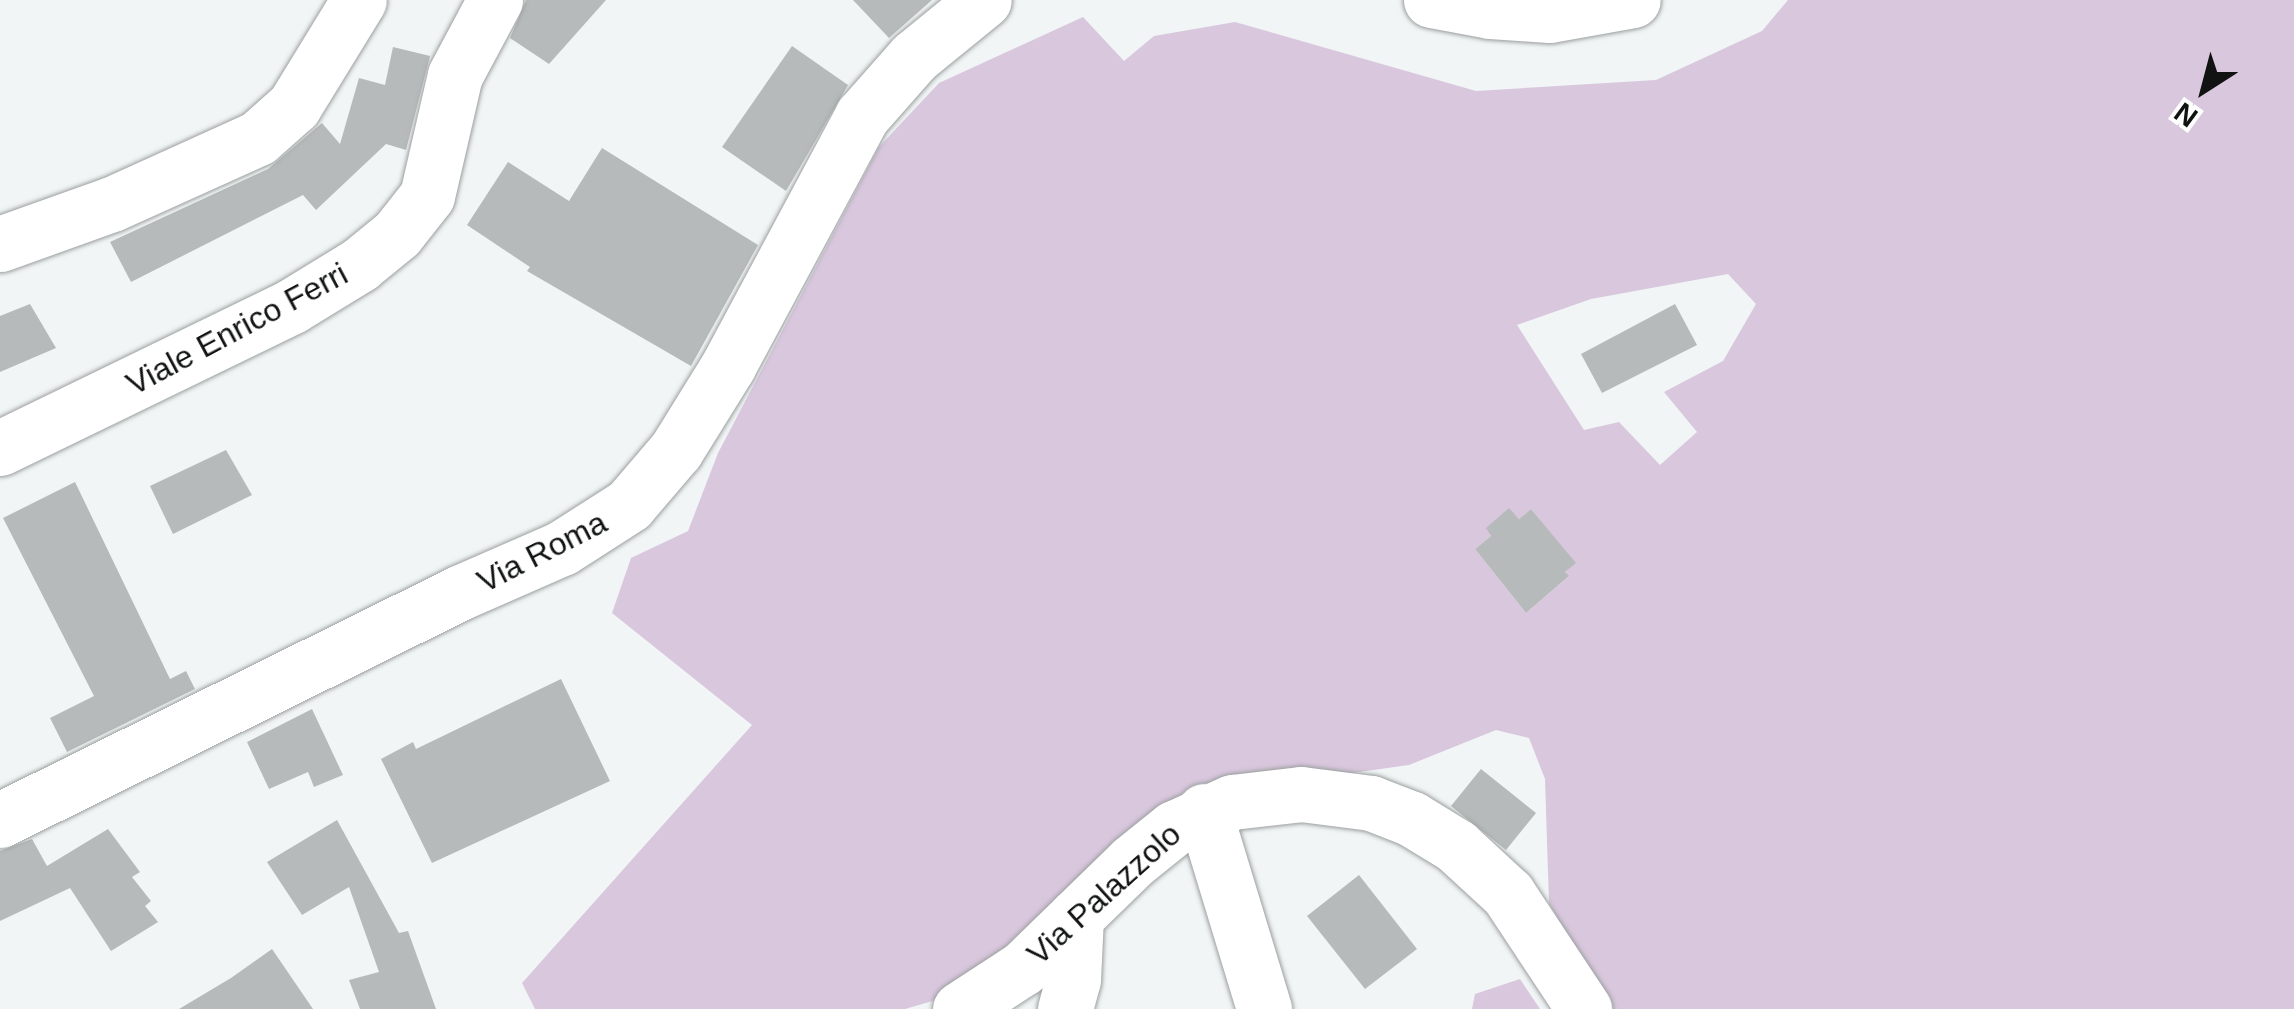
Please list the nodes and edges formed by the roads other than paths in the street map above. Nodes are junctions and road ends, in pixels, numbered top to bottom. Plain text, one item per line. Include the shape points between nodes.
1 (359, 0) edge
2 (494, 0) edge
3 (984, 0) edge
4 (1430, 0) edge
5 (1633, 0) edge
6 (0, 244) edge
7 (0, 448) edge
8 (1204, 811) junction
9 (0, 820) edge
10 (1076, 916) junction
11 (960, 1009) edge
12 (1065, 1009) edge
13 (1264, 1009) edge
14 (1584, 1009) edge

1 - 6 street via 294,106 258,138 128,198
2 - 7 street, Viale Enrico Ferri via 455,75 428,196 397,234 292,306
3 - 9 street, Via Roma via 914,56 862,116 728,366 676,450 630,505 562,548
4 - 5 street via 1550,15
8 - 10 street, Via Palazzolo via 1146,849
8 - 13 street
8 - 14 street, Via Palazzolo via 1249,798 1314,794 1371,802 1426,826 1508,894
10 - 11 street, Via Palazzolo via 1022,968
10 - 12 street

